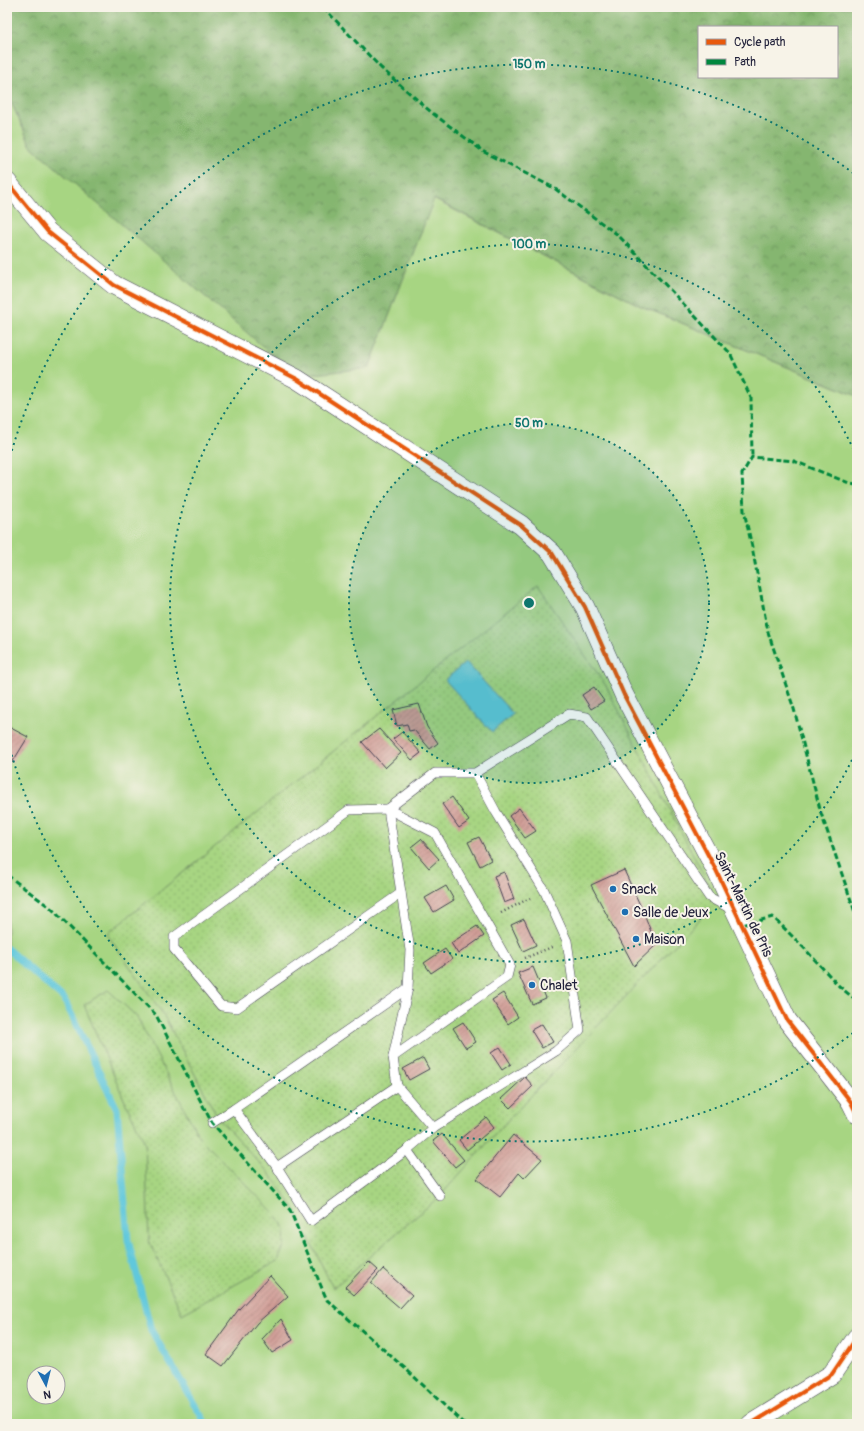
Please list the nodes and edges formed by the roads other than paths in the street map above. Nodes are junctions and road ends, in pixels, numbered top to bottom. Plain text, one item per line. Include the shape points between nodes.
1 (7, 182) edge
2 (475, 773) junction
3 (388, 809) junction
4 (401, 893) junction
5 (736, 912) junction
6 (408, 988) junction
7 (393, 1057) junction
8 (397, 1086) junction
9 (234, 1109) junction
10 (857, 1114) edge
11 (212, 1122) dead end
12 (433, 1128) junction
13 (406, 1150) junction
14 (277, 1167) junction
15 (440, 1196) dead end
16 (857, 1337) edge
17 (751, 1424) edge

1 - 5 street, Saint-Martin de Pris via 48,232 114,285 297,379 521,524 552,553 585,607 624,695
2 - 3 lane via 435,773
2 - 5 lane via 568,714 587,717 709,897
2 - 12 lane via 544,890 567,941 580,1030 556,1051
3 - 4 lane
3 - 4 lane via 349,810 174,937 174,949 221,1006 237,1008
3 - 7 lane via 435,833 510,965 507,977
4 - 6 lane via 410,950
5 - 10 street, Saint-Martin de Pris via 787,1020 851,1102
6 - 7 lane
6 - 9 lane
7 - 8 lane
8 - 12 lane
8 - 14 lane
9 - 11 lane
9 - 14 lane
12 - 13 lane
13 - 14 lane via 311,1221
13 - 15 lane
16 - 17 street via 832,1374

